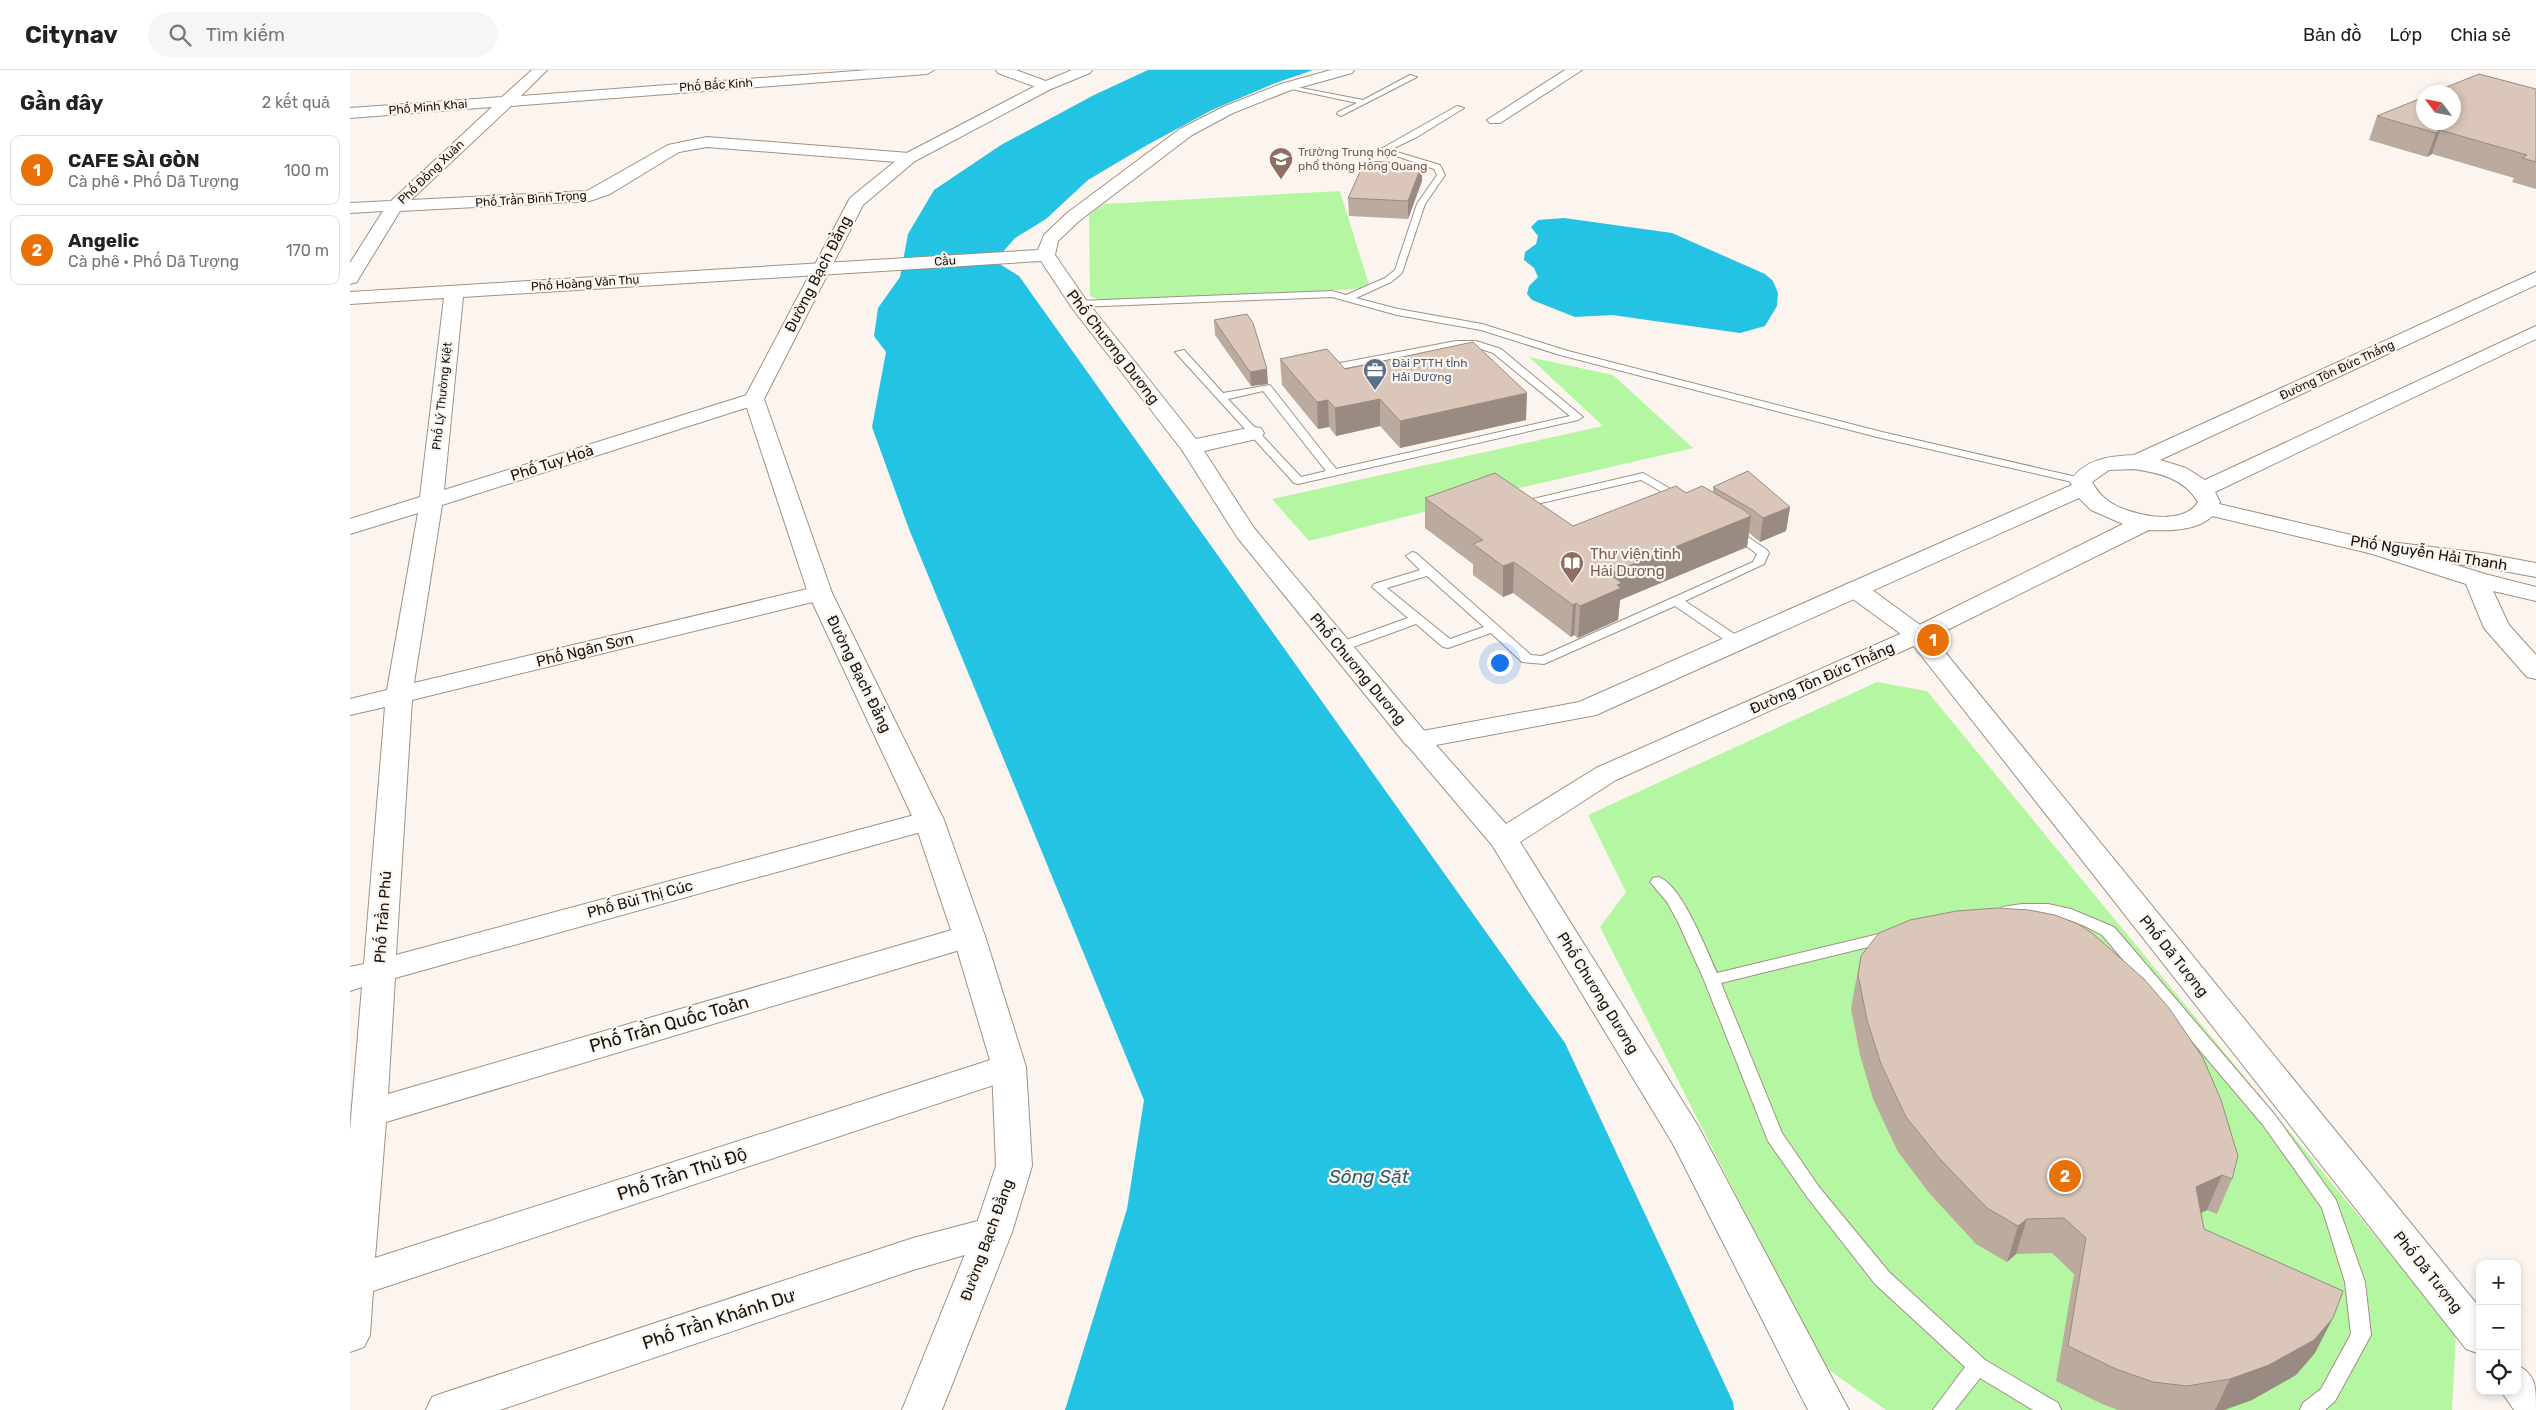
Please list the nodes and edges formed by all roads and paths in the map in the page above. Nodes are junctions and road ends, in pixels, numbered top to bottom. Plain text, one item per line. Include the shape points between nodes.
1 (540, 70) edge
2 (927, 70) edge
3 (1003, 70) edge
4 (1085, 70) edge
5 (1348, 70) edge
6 (1575, 70) edge
7 (721, 71) dead end
8 (1413, 77) dead end
9 (784, 80) junction
10 (1046, 86) junction
11 (1286, 87) junction
12 (505, 100) junction
13 (1364, 102) junction
14 (1460, 108) dead end
15 (350, 113) edge
16 (1341, 114) dead end
17 (1495, 120) dead end
18 (909, 158) junction
19 (394, 207) junction
20 (350, 208) edge
21 (1046, 254) junction
22 (819, 268) junction
23 (350, 278) edge
24 (2536, 278) edge
25 (454, 291) junction
26 (350, 298) edge
27 (1347, 298) junction
28 (1079, 304) junction
29 (2536, 332) edge
30 (1180, 352) dead end
31 (1336, 367) edge
32 (1221, 397) junction
33 (754, 399) junction
34 (1254, 432) junction
35 (1191, 447) junction
36 (2138, 462) junction
37 (1333, 473) junction
38 (2082, 484) junction
39 (2205, 498) junction
40 (431, 502) junction
41 (1518, 506) edge
42 (1694, 507) edge
43 (1719, 522) edge
44 (2146, 522) junction
45 (350, 527) edge
46 (2373, 547) junction
47 (1412, 556) dead end
48 (2536, 570) edge
49 (1429, 572) junction
50 (2476, 578) junction
51 (1855, 589) junction
52 (820, 593) junction
53 (2536, 594) edge
54 (1676, 601) junction
55 (1417, 620) junction
56 (1493, 628) junction
57 (1918, 635) junction
58 (1737, 642) junction
59 (1340, 647) junction
60 (2536, 671) edge
61 (399, 695) junction
62 (350, 707) edge
63 (1417, 740) junction
64 (929, 820) junction
65 (1503, 839) junction
66 (1658, 882) dead end
67 (1993, 912) edge
68 (1910, 931) edge
69 (969, 936) junction
70 (380, 970) junction
71 (350, 979) edge
72 (1712, 980) junction
73 (1009, 1068) junction
74 (369, 1113) junction
75 (994, 1232) junction
76 (355, 1281) junction
77 (2476, 1331) edge
78 (350, 1335) edge
79 (1978, 1366) junction
80 (2521, 1388) edge
81 (2536, 1407) edge
82 (446, 1410) edge
83 (922, 1410) edge
84 (1829, 1410) edge
85 (1943, 1410) edge
86 (2051, 1410) edge
87 (2310, 1410) edge

1 - 12 street, Phố Đồng Xuân
2 - 9 street, Phố Bắc Kinh
3 - 10 street
4 - 10 street, Đường Bạch Đằng
5 - 11 street
6 - 17 street
7 - 9 street
8 - 13 lane
9 - 12 street, Phố Bắc Kinh
10 - 18 street, Đường Bạch Đằng
11 - 13 lane
11 - 21 street via 1228,110 1186,132 1073,217 1050,239
12 - 15 street, Phố Minh Khai
12 - 19 street, Phố Đồng Xuân
13 - 16 lane
14 - 27 lane via 1383,150 1437,167 1442,175 1421,204 1399,271 1388,280
18 - 19 street, Phố Trần Bình Trọng via 706,142 674,148 590,196
18 - 22 street, Đường Bạch Đằng via 856,202
19 - 20 street, Phố Trần Bình Trọng
19 - 23 street, Phố Đồng Xuân
21 - 22 street, Cầu
21 - 28 street, Phố Chương Dương
22 - 25 street, Phố Hoàng Văn Thụ
22 - 33 street, Đường Bạch Đằng
24 - 36 street, Đường Tôn Đức Thắng
25 - 26 street, Phố Hoàng Văn Thụ
25 - 40 street, Phố Lý Thường Kiệt
27 - 28 lane via 1332,294 1296,294
27 - 38 lane via 1398,312 1482,328 1564,353
28 - 35 street, Phố Chương Dương
29 - 39 street
30 - 32 lane
31 - 37 lane via 1456,344 1476,344 1497,351 1578,417
32 - 34 lane
32 - 37 lane via 1266,387
33 - 40 street, Phố Tuy Hoà
33 - 52 street, Đường Bạch Đằng
34 - 35 street
34 - 37 lane via 1298,481
35 - 59 street, Phố Chương Dương via 1245,532
36 - 38 street via 2108,463 2089,470
36 - 39 street via 2162,466 2187,476
38 - 44 street via 2085,495 2101,508
38 - 51 street
39 - 44 street via 2202,514 2182,522
39 - 46 street, Phố Nguyễn Hải Thanh
40 - 45 street, Phố Tuy Hoà
40 - 61 street, Phố Trần Phú
41 - 42 lane via 1643,476
43 - 54 lane via 1764,553 1758,564
44 - 57 street, Đường Tôn Đức Thắng
46 - 48 street, Phố Nguyễn Hải Thanh
46 - 50 street
47 - 49 lane
49 - 55 lane via 1378,587
49 - 56 lane
50 - 53 street
50 - 60 street via 2497,628
51 - 57 street, Phố Dã Tượng
51 - 58 street
52 - 61 street, Phố Ngân Sơn
52 - 64 street, Đường Bạch Đằng
54 - 56 lane via 1544,660 1527,659
54 - 58 lane
55 - 56 lane via 1448,644
55 - 59 lane
57 - 65 street, Đường Tôn Đức Thắng via 1606,774
57 - 77 street, Phố Dã Tượng
58 - 63 street via 1586,709
59 - 63 street, Phố Chương Dương
61 - 62 street, Phố Ngân Sơn
61 - 70 street, Phố Trần Phú
63 - 65 street, Phố Chương Dương
64 - 69 street, Đường Bạch Đằng
64 - 70 street, Phố Bùi Thị Cúc
65 - 84 street, Phố Chương Dương via 1686,1136
66 - 72 lane via 1673,899 1686,922
67 - 87 lane via 2059,911 2083,917 2108,931 2269,1120 2330,1205 2355,1282 2361,1335 2328,1395
68 - 72 lane
69 - 73 street, Đường Bạch Đằng
69 - 74 street, Phố Trần Quốc Toản
70 - 71 street, Phố Bùi Thị Cúc
70 - 74 street, Phố Trần Phú
72 - 79 lane via 1774,1136 1813,1192 1882,1278
73 - 75 street, Đường Bạch Đằng via 1014,1166
73 - 76 street, Phố Trần Thủ Độ
74 - 76 street, Phố Trần Phú
75 - 82 street, Phố Trần Khánh Dư via 913,1254
75 - 83 street, Đường Bạch Đằng
76 - 78 street, Phố Trần Phú
79 - 85 lane
79 - 86 lane
80 - 81 street

